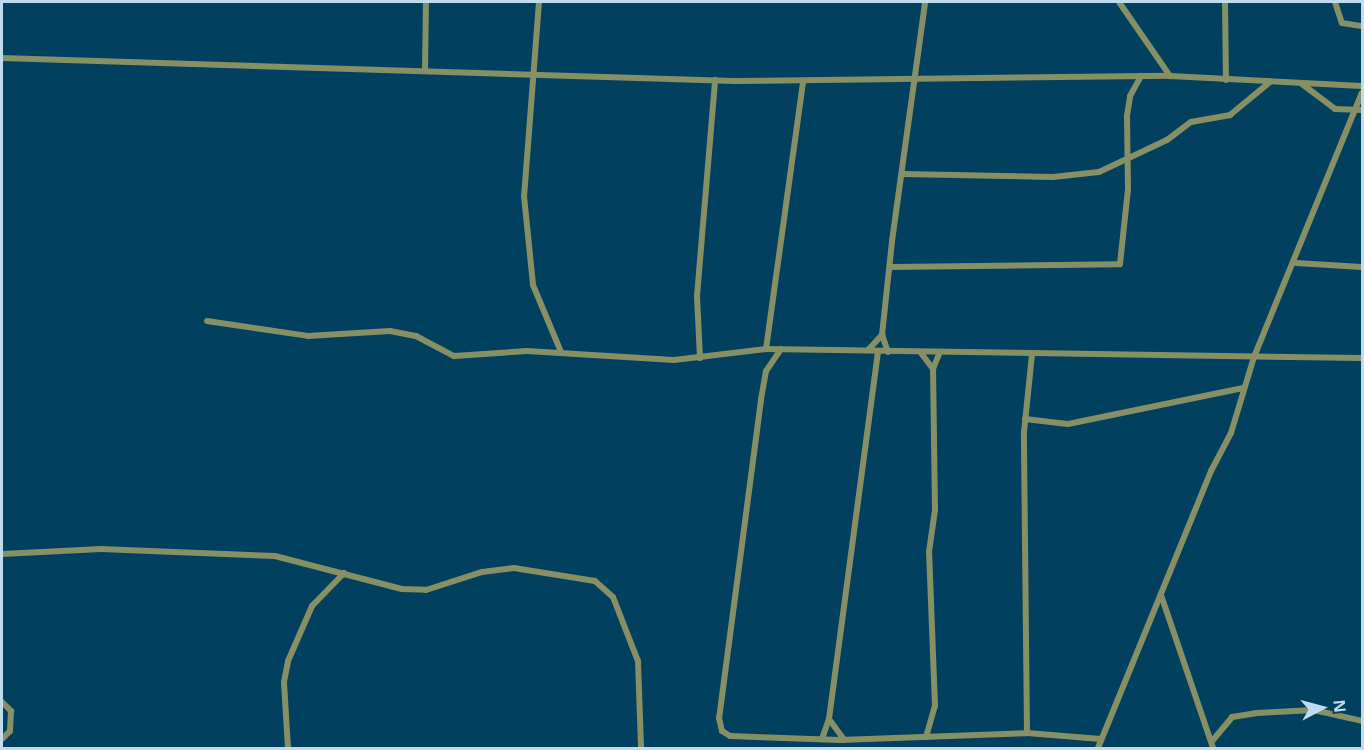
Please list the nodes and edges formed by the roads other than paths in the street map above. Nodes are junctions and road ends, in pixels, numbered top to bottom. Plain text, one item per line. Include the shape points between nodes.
1 (426, 2) edge
2 (539, 2) edge
3 (925, 2) edge
4 (1119, 2) edge
5 (1225, 2) edge
6 (1335, 2) edge
7 (1362, 26) edge
8 (2, 58) edge
9 (425, 71) junction
10 (532, 74) junction
11 (1141, 76) junction
12 (1170, 76) junction
13 (715, 80) junction
14 (912, 80) junction
15 (1226, 80) junction
16 (802, 81) junction
17 (1270, 82) junction
18 (1302, 84) junction
19 (1362, 86) edge
20 (1362, 93) edge
21 (1362, 110) edge
22 (1354, 111) junction
23 (1128, 155) junction
24 (903, 174) junction
25 (1296, 263) junction
26 (890, 267) junction
27 (1362, 267) edge
28 (207, 321) dead end
29 (882, 335) junction
30 (766, 349) junction
31 (781, 349) junction
32 (868, 350) junction
33 (878, 351) junction
34 (561, 352) junction
35 (888, 352) junction
36 (921, 353) junction
37 (939, 354) junction
38 (1032, 354) junction
39 (1254, 357) junction
40 (700, 358) junction
41 (1362, 358) edge
42 (933, 369) junction
43 (1244, 388) junction
44 (1025, 419) junction
45 (2, 554) edge
46 (344, 573) junction
47 (1161, 595) junction
48 (2, 702) edge
49 (829, 720) junction
50 (1362, 722) edge
51 (1027, 734) junction
52 (926, 737) junction
53 (2, 739) edge
54 (822, 739) junction
55 (1101, 739) junction
56 (843, 740) junction
57 (1213, 740) junction
58 (288, 748) edge
59 (641, 748) edge
60 (1098, 748) edge
61 (1213, 748) edge

1 - 9 street
2 - 10 street
3 - 14 street
4 - 12 street
5 - 15 street
6 - 7 street via 1342,23
8 - 9 street
9 - 10 street
10 - 13 street
10 - 34 street via 523,167 532,285
11 - 12 street
11 - 14 street via 942,76
11 - 23 street via 1130,96
12 - 15 street
13 - 16 street
13 - 40 street via 697,296
14 - 16 street
14 - 24 street
15 - 17 street
16 - 30 street
17 - 18 street
17 - 23 street via 1230,115 1191,122 1167,140
18 - 19 street
18 - 22 street via 1321,102
20 - 22 street
21 - 22 street
22 - 25 street
23 - 24 street via 1099,172 1053,177
23 - 26 street via 1124,255 1115,267
24 - 26 street
25 - 27 street
25 - 39 street
26 - 29 street
28 - 34 street via 308,336 390,331 416,336 454,356
29 - 32 street
29 - 35 street
30 - 31 street
30 - 40 street
31 - 32 street
31 - 54 street via 764,378 718,718 722,731 730,736
32 - 33 street
33 - 35 street
33 - 49 street
34 - 40 street
35 - 36 street
36 - 37 street
36 - 42 street
37 - 38 street
37 - 42 street
38 - 39 street
38 - 44 street
39 - 41 street
39 - 43 street
42 - 52 street via 935,510 929,552 935,706 934,723
43 - 44 street via 1068,424
43 - 47 street via 1231,433
44 - 51 street
45 - 46 street via 186,551 275,556
46 - 58 street via 312,606 288,661 284,682
46 - 59 street via 402,589 426,590 482,572 514,568 595,581 613,597 638,661
47 - 55 street
47 - 57 street via 1192,694
48 - 53 street via 11,711 10,731
49 - 54 street
49 - 56 street
50 - 57 street via 1314,710 1256,713 1232,717
51 - 52 street
51 - 55 street
52 - 56 street
54 - 56 street
55 - 60 street
57 - 61 street

